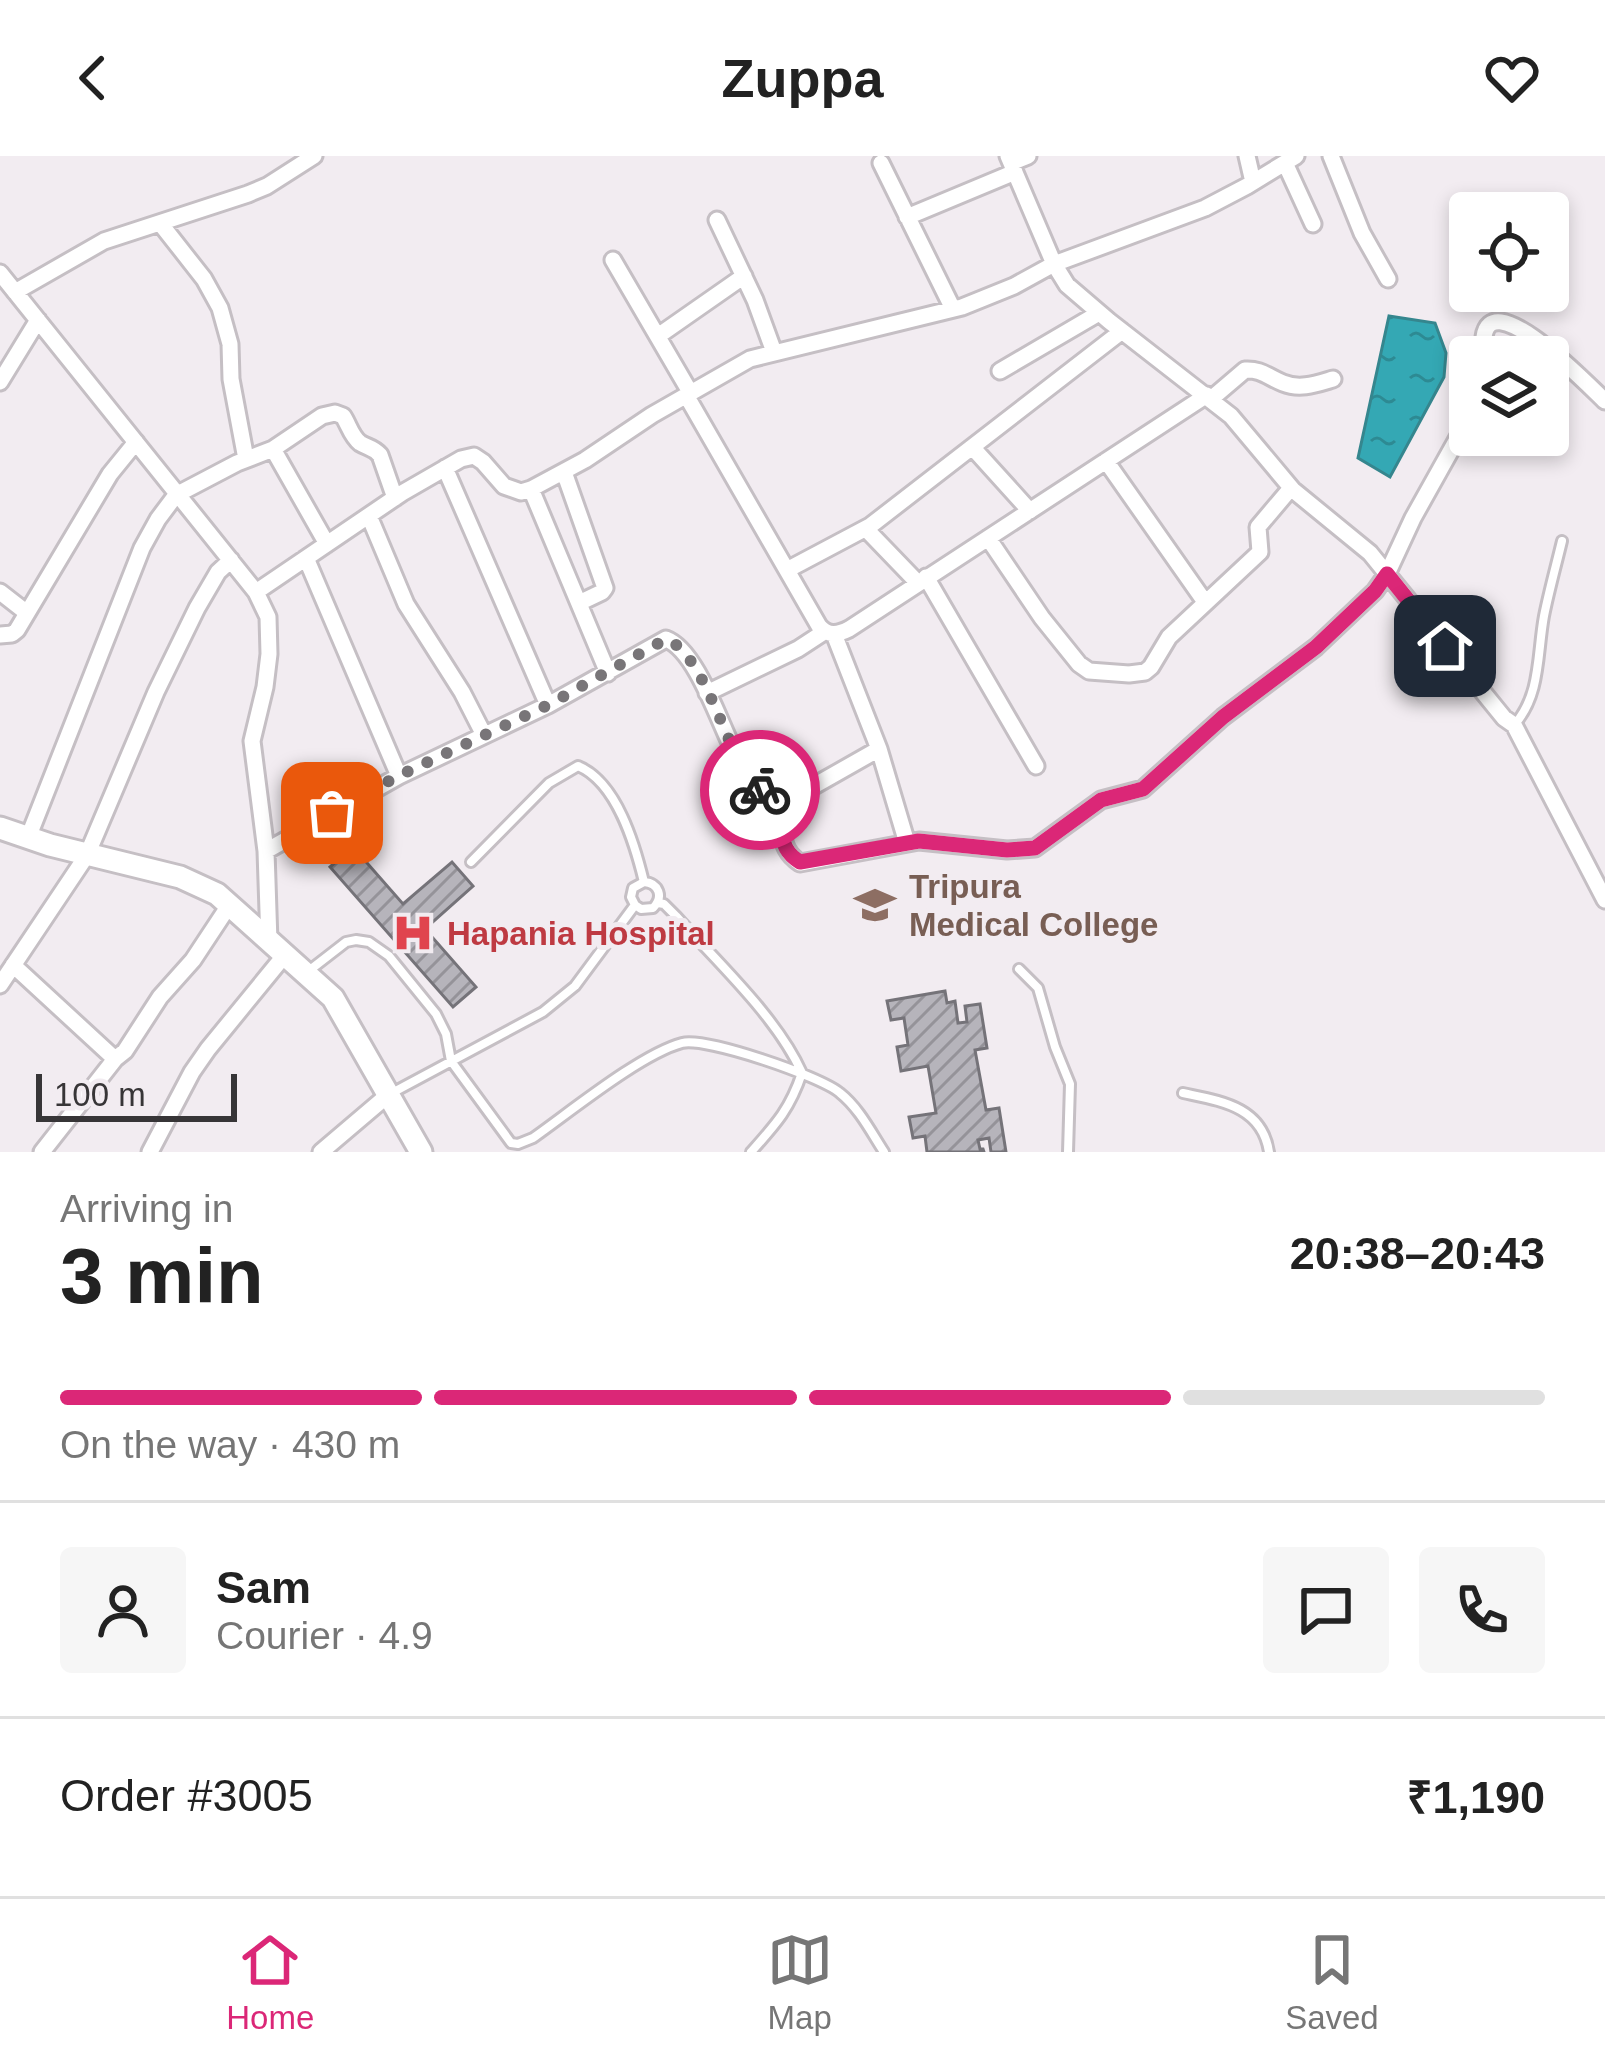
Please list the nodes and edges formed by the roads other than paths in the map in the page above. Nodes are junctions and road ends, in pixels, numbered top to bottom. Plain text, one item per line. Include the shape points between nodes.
1 (314, 156) edge
2 (1028, 156) edge
3 (1247, 156) edge
4 (1331, 156) edge
5 (1291, 159) edge
6 (881, 163) dead end
7 (1012, 164) edge
8 (1253, 182) junction
9 (907, 217) junction
10 (718, 220) dead end
11 (160, 223) junction
12 (1313, 224) dead end
13 (613, 260) dead end
14 (1054, 264) junction
15 (0, 273) edge
16 (744, 276) junction
17 (1388, 279) dead end
18 (15, 292) junction
19 (953, 309) junction
20 (1099, 313) junction
21 (38, 320) junction
22 (1122, 331) junction
23 (658, 336) junction
24 (1484, 336) edge
25 (1527, 336) edge
26 (775, 352) junction
27 (1569, 368) edge
28 (1000, 370) dead end
29 (1333, 379) dead end
30 (0, 382) edge
31 (688, 394) junction
32 (1209, 397) junction
33 (1605, 400) edge
34 (136, 442) junction
35 (974, 448) junction
36 (273, 449) junction
37 (1449, 454) edge
38 (246, 459) junction
39 (1106, 461) junction
40 (445, 468) junction
41 (564, 472) junction
42 (1291, 488) junction
43 (531, 489) junction
44 (176, 495) junction
45 (395, 498) junction
46 (1030, 511) junction
47 (369, 516) junction
48 (866, 529) junction
49 (988, 538) junction
50 (1562, 541) dead end
51 (327, 544) junction
52 (306, 558) junction
53 (231, 560) junction
54 (787, 571) junction
55 (1387, 574) junction
56 (922, 580) junction
57 (0, 592) edge
58 (256, 592) junction
59 (1205, 602) junction
60 (580, 603) junction
61 (27, 613) junction
62 (829, 633) junction
63 (0, 635) edge
64 (608, 673) junction
65 (707, 693) junction
66 (548, 705) junction
67 (1514, 725) junction
68 (484, 736) junction
69 (879, 749) junction
70 (1036, 766) dead end
71 (398, 776) junction
72 (768, 802) junction
73 (0, 828) edge
74 (28, 838) junction
75 (907, 843) junction
76 (266, 851) junction
77 (87, 855) junction
78 (471, 862) dead end
79 (644, 882) junction
80 (1605, 900) edge
81 (658, 903) junction
82 (635, 905) junction
83 (228, 907) junction
84 (277, 950) junction
85 (13, 965) junction
86 (1019, 969) dead end
87 (305, 974) junction
88 (0, 986) edge
89 (115, 1059) junction
90 (451, 1061) junction
91 (802, 1072) junction
92 (1183, 1093) dead end
93 (388, 1095) junction
94 (328, 1150) edge
95 (42, 1152) edge
96 (150, 1152) edge
97 (421, 1152) edge
98 (752, 1152) edge
99 (884, 1152) edge
100 (1068, 1152) edge
101 (1268, 1152) edge

1 - 11 street via 248,194
2 - 7 street
3 - 8 street
4 - 17 street
5 - 8 street
5 - 12 street
6 - 9 street
7 - 9 street
7 - 14 street
8 - 14 street
9 - 19 street
10 - 16 street
11 - 18 street via 104,241
11 - 38 street via 220,308
13 - 23 street
14 - 19 street
14 - 20 street
15 - 18 street
16 - 23 street
16 - 26 street
18 - 21 street
19 - 26 street
20 - 22 street
20 - 28 street
21 - 30 street
21 - 34 street
22 - 32 street
22 - 35 street
23 - 31 street
24 - 25 street via 1497,321
26 - 31 street
27 - 33 street
29 - 32 street via 1285,385 1251,368
31 - 41 street
31 - 54 street
32 - 39 street
32 - 42 street
34 - 44 street
34 - 61 street
35 - 46 street
35 - 48 street
36 - 38 street
36 - 45 street via 322,416 343,416 380,455
36 - 51 street
37 - 55 street
38 - 44 street
39 - 46 street
39 - 59 street
40 - 43 street via 474,456 504,486
40 - 45 street
40 - 66 street
41 - 43 street
41 - 60 street via 605,588
42 - 55 street
42 - 59 street via 1258,527 1260,552
43 - 60 street
44 - 53 street
44 - 74 street via 142,548
45 - 47 street
46 - 49 street
47 - 51 street
47 - 68 street via 406,604
48 - 54 street
48 - 56 street
49 - 56 street
49 - 59 street via 1088,671 1145,672
50 - 67 lane via 1530,704
51 - 52 street
52 - 58 street
52 - 71 street
53 - 58 street
53 - 77 street via 178,645
54 - 62 street
55 - 67 street
55 - 75 street via 1316,647 1143,789 1101,800 1035,848
56 - 62 street
56 - 70 street
57 - 61 street
58 - 76 street via 269,635 252,741
60 - 64 street
61 - 63 street via 12,634
62 - 65 street
62 - 69 street
64 - 65 street via 666,639 679,646
64 - 66 street
65 - 72 street
66 - 68 street
67 - 80 street
68 - 71 street
69 - 72 street via 812,788
69 - 75 street
71 - 76 street
72 - 75 street via 784,847 800,862
73 - 74 street
74 - 77 street
76 - 84 street
77 - 83 street via 180,877
77 - 85 street
78 - 79 lane via 549,783 578,766 616,805
79 - 81 lane via 658,890
79 - 82 lane via 631,892
81 - 82 lane via 647,910
81 - 91 lane via 778,1030
82 - 90 lane via 575,986
83 - 84 street
83 - 89 street
84 - 87 street
84 - 96 street via 192,1072
85 - 88 street
85 - 89 street
86 - 100 lane via 1038,988 1070,1084
87 - 90 lane via 346,942 369,942 436,1014
87 - 93 street via 333,998
89 - 95 street
90 - 91 lane via 518,1144 681,1043
90 - 93 lane
91 - 98 lane via 784,1116
91 - 99 lane via 839,1092
92 - 101 lane via 1244,1112
93 - 94 street
93 - 97 street

